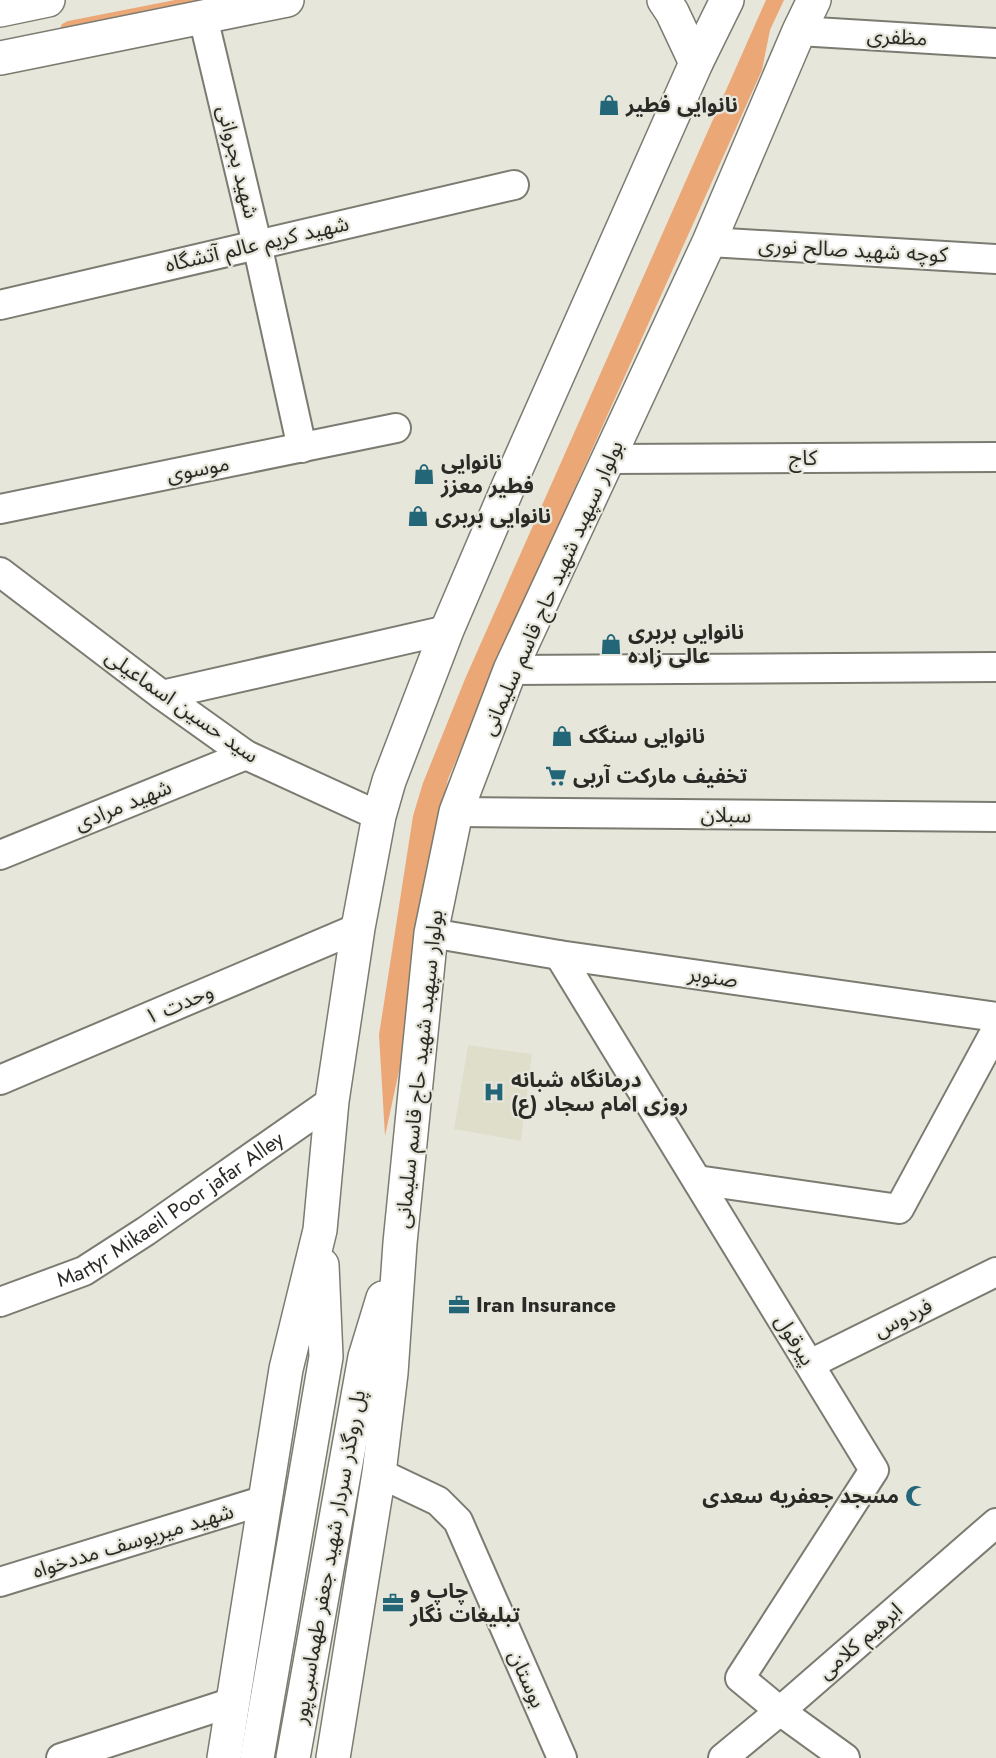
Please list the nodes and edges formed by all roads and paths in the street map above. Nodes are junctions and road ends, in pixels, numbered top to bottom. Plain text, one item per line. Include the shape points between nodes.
1 (48, 0) edge
2 (287, 0) edge
3 (664, 0) edge
4 (728, 0) edge
5 (814, 0) edge
6 (0, 10) edge
7 (203, 17) junction
8 (799, 31) junction
9 (996, 43) edge
10 (0, 58) edge
11 (696, 63) junction
12 (514, 185) dead end
13 (709, 242) junction
14 (257, 244) junction
15 (996, 259) edge
16 (0, 305) edge
17 (396, 428) dead end
18 (302, 448) junction
19 (996, 457) edge
20 (609, 459) junction
21 (0, 509) edge
22 (0, 572) edge
23 (447, 630) junction
24 (996, 667) edge
25 (510, 670) junction
26 (162, 695) junction
27 (246, 755) junction
28 (456, 812) junction
29 (379, 816) junction
30 (996, 817) edge
31 (0, 855) edge
32 (358, 928) junction
33 (431, 933) junction
34 (559, 955) junction
35 (996, 1017) edge
36 (996, 1030) edge
37 (0, 1080) edge
38 (332, 1101) junction
39 (697, 1180) junction
40 (320, 1230) junction
41 (400, 1243) junction
42 (996, 1272) edge
43 (0, 1302) edge
44 (810, 1364) junction
45 (379, 1473) junction
46 (265, 1500) junction
47 (996, 1523) edge
48 (0, 1582) edge
49 (233, 1702) junction
50 (780, 1711) junction
51 (62, 1758) edge
52 (224, 1758) edge
53 (257, 1758) edge
54 (293, 1758) edge
55 (333, 1758) edge
56 (562, 1758) edge
57 (723, 1758) edge
58 (845, 1758) edge

1 - 6 main road
2 - 7 main road
3 - 11 main road
4 - 11 main road
5 - 8 main road, بولوار سپهبد شهید حاج قاسم سلیمانی
7 - 10 main road
7 - 14 street, شهید بجروانی
8 - 9 street, مظفری
8 - 13 main road, بولوار سپهبد شهید حاج قاسم سلیمانی
11 - 23 main road
12 - 14 street, شهید کریم عالم آتشگاه
13 - 15 street, کوچه شهید صالح نوری
13 - 20 main road, بولوار سپهبد شهید حاج قاسم سلیمانی
14 - 16 street, شهید کریم عالم آتشگاه
14 - 18 street, شهید بجروانی
17 - 18 street, موسوی
18 - 21 street, موسوی
19 - 20 street, کاج
20 - 25 main road, بولوار سپهبد شهید حاج قاسم سلیمانی
22 - 26 street, سید حسین اسماعیلی
23 - 26 street
23 - 29 main road
24 - 25 street
25 - 28 main road, بولوار سپهبد شهید حاج قاسم سلیمانی
26 - 27 street, سید حسین اسماعیلی
27 - 29 street, سید حسین اسماعیلی
27 - 31 street, شهید مرادی
28 - 30 street, سبلان
28 - 33 main road, بولوار سپهبد شهید حاج قاسم سلیمانی
29 - 32 main road
32 - 37 street, وحدت ۱
32 - 38 main road
33 - 34 street, صنوبر
33 - 41 main road, بولوار سپهبد شهید حاج قاسم سلیمانی
34 - 35 street, صنوبر
34 - 39 street, پیرقول
36 - 39 street via 899,1209
38 - 40 main road
38 - 43 street, Martyr Mikaeil Poor jafar Alley via 84,1271
39 - 44 street, پیرقول
40 - 46 main road via 286,1369
40 - 53 main road, پل روگذر سردار شهید جعفر طهماسبی‌پور via 326,1357
41 - 45 main road
41 - 54 main road, پل روگذر سردار شهید جعفر طهماسبی‌پور via 365,1357
42 - 44 street, فردوس
44 - 50 street, پیرقول via 874,1470 740,1678
45 - 55 main road
45 - 56 street, بوستان via 438,1501 458,1521
46 - 48 street, شهید میریوسف مددخواه
46 - 49 main road
47 - 50 street, ابرهیم کلامی
49 - 51 street
49 - 52 main road
50 - 57 street, ابرهیم کلامی
50 - 58 street

